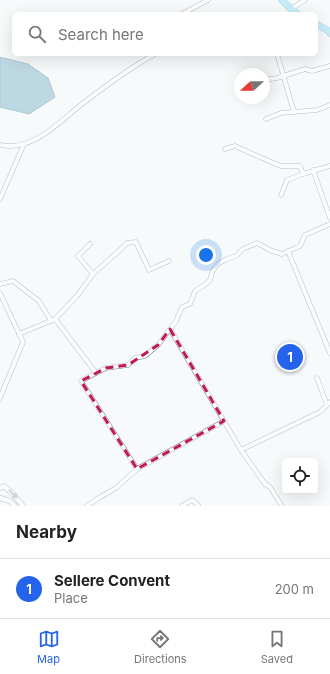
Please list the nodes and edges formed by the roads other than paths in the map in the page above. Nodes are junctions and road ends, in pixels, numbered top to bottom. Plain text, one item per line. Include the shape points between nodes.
1 (208, 0) edge
2 (282, 0) edge
3 (305, 0) edge
4 (291, 9) junction
5 (186, 12) edge
6 (295, 12) edge
7 (318, 25) edge
8 (330, 26) edge
9 (323, 28) junction
10 (330, 34) edge
11 (152, 56) edge
12 (278, 56) edge
13 (330, 66) edge
14 (283, 76) junction
15 (270, 79) edge
16 (330, 105) edge
17 (294, 112) junction
18 (266, 119) dead end
19 (24, 144) junction
20 (0, 145) edge
21 (225, 149) dead end
22 (330, 166) edge
23 (314, 170) junction
24 (304, 174) junction
25 (281, 195) dead end
26 (0, 199) edge
27 (330, 218) edge
28 (330, 224) edge
29 (90, 244) dead end
30 (288, 251) junction
31 (169, 261) dead end
32 (94, 274) junction
33 (0, 284) edge
34 (0, 293) edge
35 (53, 320) junction
36 (170, 329) junction
37 (19, 334) junction
38 (330, 353) edge
39 (96, 372) junction
40 (317, 378) dead end
41 (0, 398) edge
42 (328, 404) edge
43 (224, 421) junction
44 (241, 450) junction
45 (137, 469) junction
46 (0, 488) edge
47 (0, 498) edge
48 (198, 505) edge
49 (15, 506) edge
50 (23, 506) edge
51 (87, 506) edge
52 (182, 506) edge
53 (282, 506) edge

1 - 5 street
2 - 4 highway
3 - 4 street
4 - 6 highway
7 - 9 highway
8 - 9 street
9 - 10 highway
11 - 19 street via 81,105 50,131
12 - 14 street
13 - 14 street via 312,71 305,69
14 - 15 street
14 - 17 street
16 - 17 street via 317,110
17 - 18 street via 281,113
19 - 20 street
19 - 26 street
21 - 24 street via 235,146 281,166 300,166
22 - 23 street
23 - 24 street
23 - 27 street
24 - 25 street via 287,180
28 - 30 street via 305,235 300,246
29 - 32 street via 78,256
30 - 36 street via 282,254 257,242 236,256 219,263 213,270 210,280 195,291 190,304 182,307
30 - 38 street
31 - 32 street via 150,270 136,242 127,243
32 - 35 street
33 - 35 street via 13,281 39,301
34 - 37 street
35 - 37 street
35 - 39 street
36 - 39 street via 158,345 144,356 135,358 128,365
36 - 43 street
37 - 41 street via 23,342
39 - 45 street via 81,381
40 - 42 street
42 - 44 street via 320,412
43 - 44 street
43 - 45 street
44 - 53 street
45 - 51 street via 116,488
46 -> 50 street via 4,486
47 - 49 street via 10,501
48 - 52 street via 192,500

